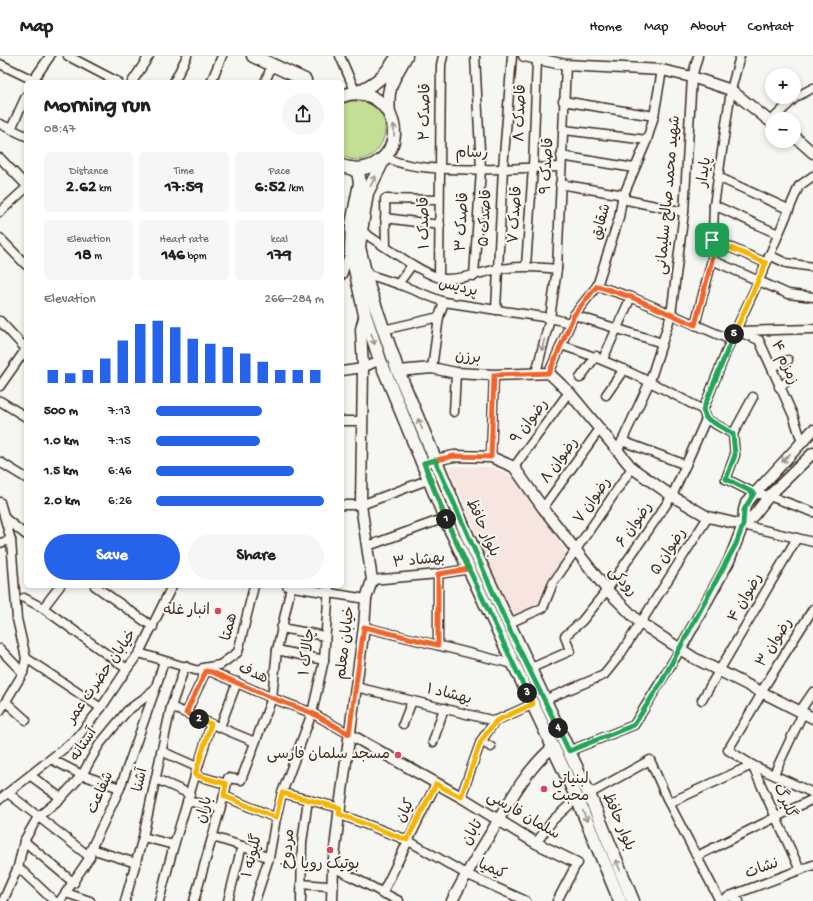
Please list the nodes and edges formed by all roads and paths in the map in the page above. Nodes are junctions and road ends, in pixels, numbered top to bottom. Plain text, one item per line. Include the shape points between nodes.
1 (50, 56) edge
2 (68, 56) edge
3 (149, 56) edge
4 (187, 56) edge
5 (222, 56) edge
6 (340, 56) edge
7 (398, 56) edge
8 (406, 56) edge
9 (443, 56) edge
10 (475, 56) edge
11 (512, 56) edge
12 (524, 56) edge
13 (698, 56) edge
14 (740, 56) edge
15 (256, 57) edge
16 (549, 58) edge
17 (537, 60) junction
18 (0, 64) edge
19 (272, 65) junction
20 (566, 65) junction
21 (662, 70) junction
22 (692, 77) junction
23 (32, 80) edge
24 (35, 80) edge
25 (114, 80) edge
26 (133, 80) edge
27 (175, 80) edge
28 (212, 80) edge
29 (266, 80) edge
30 (305, 80) edge
31 (813, 88) edge
32 (731, 90) junction
33 (356, 93) junction
34 (344, 96) edge
35 (24, 100) edge
36 (563, 101) junction
37 (389, 112) junction
38 (781, 112) edge
39 (654, 116) junction
40 (765, 116) edge
41 (0, 124) edge
42 (11, 129) junction
43 (564, 130) junction
44 (24, 135) edge
45 (647, 140) junction
46 (801, 142) edge
47 (813, 153) edge
48 (561, 156) junction
49 (385, 157) junction
50 (0, 158) edge
51 (533, 167) junction
52 (561, 167) junction
53 (439, 168) junction
54 (503, 168) junction
55 (634, 168) junction
56 (345, 169) edge
57 (481, 169) junction
58 (813, 176) edge
59 (718, 177) junction
60 (24, 183) edge
61 (560, 184) junction
62 (24, 190) edge
63 (623, 197) junction
64 (439, 200) junction
65 (714, 205) junction
66 (788, 209) junction
67 (0, 212) edge
68 (684, 212) junction
69 (385, 218) junction
70 (440, 225) junction
71 (361, 231) junction
72 (778, 234) junction
73 (0, 238) edge
74 (712, 240) junction
75 (386, 246) junction
76 (351, 251) junction
77 (768, 259) junction
78 (712, 260) junction
79 (24, 263) edge
80 (412, 265) junction
81 (526, 266) junction
82 (813, 267) edge
83 (557, 269) junction
84 (344, 270) edge
85 (497, 270) junction
86 (364, 274) junction
87 (474, 276) junction
88 (439, 277) junction
89 (759, 280) junction
90 (398, 284) junction
91 (597, 286) junction
92 (370, 293) junction
93 (631, 297) junction
94 (813, 297) edge
95 (444, 302) junction
96 (496, 310) junction
97 (365, 315) junction
98 (574, 315) junction
99 (672, 315) junction
100 (439, 317) junction
101 (550, 318) junction
102 (0, 321) edge
103 (570, 323) junction
104 (695, 325) junction
105 (616, 329) junction
106 (813, 329) edge
107 (383, 330) junction
108 (736, 331) junction
109 (731, 340) junction
110 (662, 343) junction
111 (561, 345) junction
112 (24, 347) edge
113 (24, 352) edge
114 (599, 358) junction
115 (380, 360) junction
116 (788, 360) dead end
117 (772, 367) junction
118 (363, 368) junction
119 (432, 368) junction
120 (624, 369) junction
121 (344, 371) edge
122 (398, 371) junction
123 (456, 373) junction
124 (536, 373) junction
125 (549, 373) junction
126 (494, 375) junction
127 (580, 378) dead end
128 (650, 380) junction
129 (788, 380) dead end
130 (0, 386) edge
131 (779, 388) junction
132 (569, 392) junction
133 (606, 395) dead end
134 (753, 397) dead end
135 (0, 401) edge
136 (703, 410) junction
137 (454, 412) dead end
138 (24, 416) edge
139 (706, 418) junction
140 (344, 421) edge
141 (362, 421) junction
142 (599, 430) junction
143 (813, 430) edge
144 (733, 434) junction
145 (802, 442) junction
146 (620, 446) junction
147 (813, 452) edge
148 (491, 457) junction
149 (0, 462) edge
150 (429, 462) junction
151 (686, 465) junction
152 (514, 467) junction
153 (632, 468) junction
154 (24, 477) edge
155 (430, 479) junction
156 (754, 493) junction
157 (672, 496) junction
158 (769, 496) junction
159 (0, 502) edge
160 (344, 505) edge
161 (361, 505) junction
162 (543, 508) junction
163 (813, 512) edge
164 (708, 517) junction
165 (445, 518) junction
166 (6, 519) junction
167 (743, 525) junction
168 (24, 533) edge
169 (797, 538) junction
170 (11, 540) junction
171 (813, 542) edge
172 (0, 543) edge
173 (368, 546) junction
174 (576, 550) junction
175 (469, 569) junction
176 (438, 574) junction
177 (372, 580) junction
178 (58, 588) edge
179 (98, 588) edge
180 (171, 588) edge
181 (254, 588) edge
182 (289, 588) edge
183 (308, 588) edge
184 (328, 590) edge
185 (607, 590) junction
186 (24, 598) dead end
187 (366, 599) junction
188 (43, 608) junction
189 (813, 609) edge
190 (640, 622) junction
191 (507, 624) junction
192 (153, 627) junction
193 (364, 627) junction
194 (281, 628) junction
195 (325, 636) junction
196 (438, 645) junction
197 (0, 649) edge
198 (277, 650) junction
199 (680, 650) junction
200 (139, 654) junction
201 (26, 658) junction
202 (324, 660) junction
203 (164, 661) junction
204 (513, 664) junction
205 (185, 666) junction
206 (127, 669) junction
207 (529, 669) junction
208 (195, 670) junction
209 (206, 671) junction
210 (719, 672) junction
211 (23, 673) junction
212 (237, 682) junction
213 (356, 686) junction
214 (155, 690) junction
215 (762, 692) junction
216 (813, 692) edge
217 (272, 698) junction
218 (412, 700) junction
219 (702, 700) dead end
220 (6, 702) junction
221 (538, 702) junction
222 (171, 707) junction
223 (100, 708) junction
224 (444, 708) junction
225 (0, 711) edge
226 (802, 712) junction
227 (186, 713) junction
228 (312, 713) junction
229 (813, 718) edge
230 (26, 720) dead end
231 (496, 721) junction
232 (211, 724) junction
233 (403, 724) dead end
234 (220, 727) junction
235 (349, 734) junction
236 (481, 741) junction
237 (255, 742) junction
238 (433, 742) dead end
239 (492, 747) dead end
240 (553, 747) junction
241 (161, 751) junction
242 (569, 751) junction
243 (51, 759) junction
244 (752, 765) junction
245 (196, 771) junction
246 (774, 774) junction
247 (82, 775) junction
248 (31, 776) junction
249 (156, 779) junction
250 (226, 784) junction
251 (436, 784) junction
252 (120, 788) junction
253 (8, 793) junction
254 (282, 793) junction
255 (813, 793) edge
256 (224, 796) junction
257 (583, 796) junction
258 (189, 797) junction
259 (461, 797) junction
260 (61, 798) junction
261 (308, 798) junction
262 (0, 799) edge
263 (813, 799) edge
264 (669, 803) junction
265 (220, 808) junction
266 (339, 811) junction
267 (38, 817) junction
268 (276, 818) junction
269 (776, 818) junction
270 (498, 820) junction
271 (142, 837) junction
272 (213, 837) junction
273 (407, 840) junction
274 (24, 841) junction
275 (536, 843) junction
276 (174, 845) junction
277 (242, 846) junction
278 (91, 853) junction
279 (697, 856) junction
280 (269, 858) junction
281 (136, 863) junction
282 (577, 863) joint
283 (813, 865) edge
284 (18, 866) junction
285 (333, 867) junction
286 (800, 870) junction
287 (466, 874) junction
288 (74, 883) junction
289 (300, 884) junction
290 (326, 886) dead end
291 (66, 893) junction
292 (382, 894) junction
293 (730, 896) junction
294 (3, 901) edge
295 (54, 901) edge
296 (60, 901) edge
297 (90, 901) edge
298 (125, 901) edge
299 (159, 901) edge
300 (194, 901) edge
301 (228, 901) edge
302 (256, 901) edge
303 (301, 901) edge
304 (332, 901) edge
305 (399, 901) edge
306 (452, 901) edge
307 (526, 901) edge
308 (557, 901) edge
309 (620, 901) edge
310 (633, 901) edge
311 (720, 901) edge
312 (739, 901) edge

1 - 24 street
2 - 25 street
3 - 26 street
4 - 27 street
5 - 28 street
6 - 33 street
7 - 33 main road via 387,74
8 - 37 main road, بلوار حافظ via 387,94
9 - 53 street, قاصدک ۲ via 440,65
10 - 57 street, قاصدک ۳
11 - 54 street, قاصدک ۵
12 - 17 street
13 - 22 street, شهید محمد صالح سلیمانی
14 - 32 street, پایدار
15 - 19 main road
16 - 17 street
16 - 20 street
17 - 51 street, قاصدک ۸
18 - 23 street
19 - 29 street
19 - 30 main road
20 - 21 street
20 - 36 street, قاصدک ۹
21 - 22 street
21 - 39 street, شقایق
22 - 32 street
22 - 68 street, شهید محمد صالح سلیمانی
31 - 38 street via 796,97
32 - 40 street
32 - 59 street, پایدار
33 - 34 main road
33 - 37 main road via 371,96 381,102
35 - 42 street
36 - 39 street
36 - 43 street, قاصدک ۹
49 -> 37 main road, بلوار حافظ via 394,138 394,124
39 - 45 street, شقایق
41 - 42 street
42 - 44 street
43 - 45 street
43 - 48 street, قاصدک ۹
45 - 55 street, شقایق
46 - 47 street
48 - 52 street, قاصدک ۹
48 - 55 street
49 - 53 street, رسام via 403,164
49 - 56 main road via 367,167
71 -> 49 main road, بلوار حافظ via 367,193
50 - 60 street
51 - 52 street, رسام
51 - 54 street, رسام
51 - 81 street, قاصدک ۷
52 - 61 street, قاصدک ۹
53 - 57 street, رسام
53 - 64 street, قاصدک ۱
54 - 57 street, رسام
54 - 85 street, قاصدک ۵
55 - 63 street, شقایق
56 - 76 main road, بلوار حافظ via 358,172 360,183 352,224
57 - 87 street, قاصدک ۳
58 - 66 street via 799,186
59 - 65 street, پایدار
59 - 66 street
61 - 63 street
61 - 83 street, قاصدک ۹
62 - 67 street
63 - 68 street
63 - 91 street, شقایق via 619,218
64 - 69 street via 385,199
64 - 70 street, قاصدک ۱
65 - 72 street
65 - 74 street, پایدار
66 - 72 street
68 - 99 street, شهید محمد صالح سلیمانی
69 - 70 street
69 - 75 street
70 - 88 street, قاصدک ۱
71 - 75 street
71 - 86 main road, بلوار حافظ via 359,247
72 - 77 street
73 - 79 street
74 - 77 street
74 - 78 street, پایدار
75 - 80 street
76 - 84 street
76 - 97 main road, بلوار حافظ
77 - 82 street
77 - 89 street
78 - 89 street
78 - 104 street, پایدار
80 - 88 street
80 - 90 street
81 - 83 street
81 - 85 street
83 - 101 street, قاصدک ۹
85 - 87 street
85 - 96 street, قاصدک ۵
86 - 90 street, پردیس
86 - 92 main road, بلوار حافظ
87 - 88 street via 444,279
89 - 94 street via 788,294
89 - 108 street
90 - 95 street, پردیس
91 - 93 street
91 - 98 street, شقایق
92 - 97 street, خیابان معلم
92 - 107 main road, بلوار حافظ
93 - 99 street
93 - 105 street
95 - 96 street, پردیس
95 - 100 street
96 - 101 street, پردیس
97 -> 115 main road, بلوار حافظ
97 - 118 street, خیابان معلم via 361,329
98 - 103 street, شقایق
98 - 105 street
99 - 104 street
99 - 110 street, شهید محمد صالح سلیمانی
100 - 107 street
100 - 119 street
101 - 103 street, پردیس
101 -> 124 street, قاصدک ۹
102 - 112 street
103 - 111 street, شقایق
104 - 109 street
105 - 110 street
105 - 114 street
106 - 108 street
107 - 122 main road, بلوار حافظ
108 - 109 street
108 - 117 street, زمزم ۴ via 759,340
109 - 136 street
110 - 128 street, شهید محمد صالح سلیمانی
111 - 114 street
111 - 125 street, شقایق
113 - 130 street
114 - 120 street
114 - 127 street
115 - 118 street
115 - 150 main road, بلوار حافظ
116 - 117 street
117 - 131 street, زمزم ۴
118 - 121 street
118 - 141 street, خیابان معلم
119 - 122 street, برزن
119 - 123 street, برزن
120 - 128 street
120 - 133 street
150 -> 122 main road, بلوار حافظ
123 - 126 street, برزن
123 - 137 street
124 - 125 street, برزن
124 - 126 street, برزن
125 - 132 street
126 - 148 street
128 - 136 street
128 - 146 street, شهید محمد صالح سلیمانی
129 - 131 street
131 - 145 street, زمزم ۴ via 795,413
132 - 142 street
132 - 152 street, رضوان ۹
134 - 144 street
135 - 138 street
136 - 139 street
139 - 144 street
139 - 151 street, رضوان ۶
140 - 141 street
141 - 161 street, خیابان معلم
142 - 146 street
142 - 162 street, رضوان ۸
143 - 145 street
144 - 156 street via 735,455 726,479
145 -> 156 street
146 - 151 street
146 - 153 street
147 - 158 street
148 - 150 street via 454,456
148 - 152 street
149 - 154 street
150 - 155 main road, بلوار حافظ
150 - 191 main road, بلوار حافظ
151 - 157 street, رضوان ۶
152 - 162 street, رودکی
153 - 157 street
153 - 174 street, رضوان ۷
155 - 161 street
155 - 165 main road, بلوار حافظ
156 - 158 street
156 - 167 street via 744,510
157 - 164 street
157 - 185 street, رضوان ۶
158 - 163 street
158 - 167 street
159 - 166 street
160 - 161 street
161 - 173 street, خیابان معلم
162 - 174 street, رودکی
164 - 167 street
164 - 190 street, رضوان ۵
165 - 173 street
165 - 175 main road, بلوار حافظ
166 - 168 street
166 - 170 street
167 - 169 street
167 - 199 street via 728,561
169 - 171 street
169 - 210 street, رضوان ۴
170 - 172 street
170 - 201 street via 17,619
173 - 177 street, خیابان معلم
174 - 185 street, رودکی
174 - 191 street, رضوان ۷ via 553,582 543,608
175 - 176 street, بهشاد ۳
175 - 204 main road, بلوار حافظ
176 - 177 street, بهشاد ۳
176 - 196 street
177 - 187 street, خیابان معلم
178 - 188 street
179 - 192 street
180 - 192 street, خیابان حضرت عمر
181 - 208 street, همتا via 238,652 220,665
182 - 194 street, باران
183 - 184 street
184 - 187 street
184 - 195 street, چالاک ۱
185 - 190 street, رودکی
185 - 207 street, رضوان ۶ via 582,621 565,636 570,651
186 - 188 street
187 - 193 street, خیابان معلم
188 - 206 street
189 - 215 street, رضوان ۳
190 - 199 street, رودکی
190 - 221 street, رضوان ۵ via 604,675
191 - 207 main road, بلوار حافظ
192 - 200 street, خیابان حضرت عمر
193 - 196 street
193 - 213 street, خیابان معلم
194 - 195 street
194 - 198 street, باران
195 - 202 street, چالاک ۱
196 - 204 street
197 - 211 street
198 - 202 street
198 - 217 street, باران
199 - 210 street, رودکی
199 - 242 street via 634,725
200 - 203 street, هدف
200 - 206 street, خیابان حضرت عمر
201 - 211 street
201 - 223 street
202 - 228 street, چالاک ۱
203 - 205 street, هدف
203 - 214 street, شفاعت
204 - 221 main road, بلوار حافظ
205 - 208 street, هدف
205 - 222 street, آشنا
206 - 223 street, خیابان حضرت عمر
207 - 221 main road, بلوار حافظ
208 - 209 street, هدف
209 - 212 street, هدف
209 - 227 street
210 - 215 street, رودکی
210 - 219 street, رضوان ۴
211 - 220 street
212 - 217 street, هدف
212 - 234 street
213 - 218 street, بهشاد ۱
213 - 235 street, خیابان معلم
214 - 247 street, آستانه via 127,711 99,745
214 - 252 street, شفاعت
215 - 226 street, رودکی
215 - 244 street, رضوان ۳ via 728,750
216 - 226 street
217 - 228 street, هدف
217 - 237 street, باران
218 - 224 street, بهشاد ۱
218 - 233 street
220 - 225 street
220 - 230 street
221 - 231 street
221 - 240 main road, بلوار حافظ
221 - 242 main road, بلوار حافظ
222 - 227 street
222 - 241 street, آشنا
223 - 243 street, خیابان حضرت عمر via 76,739
224 - 231 street, بهشاد ۱
224 - 238 street
226 - 229 street, رودکی
226 - 246 street
227 - 232 street
228 - 235 street, هدف
228 - 254 street, چالاک ۱
231 - 236 street
232 - 234 street
232 - 245 street
234 - 237 street
235 - 251 street, سلمان فارسی
235 - 266 street, خیابان معلم
236 - 239 street
236 - 259 street
237 - 250 street, باران via 241,780 228,778
240 - 257 main road, بلوار حافظ
240 - 270 street, تابان via 542,756 517,789
241 - 245 street
241 - 249 street, آشنا
242 - 257 main road, بلوار حافظ
243 - 247 street
243 - 248 street, خیابان حضرت عمر
244 - 246 street
244 - 264 street
244 - 269 street, گلبرگ
245 - 250 street
245 - 258 street
246 - 255 street
247 - 252 street
247 - 260 street, آستانه
248 - 253 street, خیابان حضرت عمر
248 - 260 street
249 - 258 street
249 - 271 street, آشنا
250 - 256 street, باران
251 - 259 street, سلمان فارسی
251 - 273 street, کیان
252 - 278 street, شفاعت
253 - 262 street, خیابان حضرت عمر
253 - 267 street
254 - 261 street, کیمیا
254 - 268 street, گلپونه ۱
256 - 265 street, باران
256 - 268 street
257 - 264 street via 650,760
257 - 275 street via 553,820
257 -> 309 main road, بلوار حافظ
310 -> 257 main road, بلوار حافظ
258 - 265 street
258 - 276 street
259 - 270 street, سلمان فارسی
260 - 267 street, آستانه
261 - 266 street, کیمیا
261 - 289 street, مردوخ
263 - 269 street
264 - 279 street
265 - 272 street, باران
266 - 273 street, کیمیا
266 - 285 street, خیابان معلم
267 - 274 street
267 - 278 street
268 - 280 street, گلپونه ۱
269 - 279 street
269 - 286 street, گلبرگ
270 - 275 street, سلمان فارسی
270 - 287 street, تابان
271 - 276 street
271 - 281 street, آشنا
272 - 277 street
272 - 300 street, باران
273 - 287 street, کیمیا
273 - 292 street, کیان
274 - 284 street
274 - 288 street
275 - 282 street, سلمان فارسی
276 - 299 street
277 - 280 street
277 - 301 street
278 - 281 street
278 - 288 street, شفاعت
279 - 311 street
280 - 302 street, گلپونه ۱
281 - 298 street, آشنا
282 - 308 street
283 - 286 street, نشات
284 - 294 street
284 - 295 street
285 - 292 street
285 - 304 street, خیابان معلم
286 - 293 street, نشات
287 - 306 street, تابان
287 - 307 street, کیمیا
288 - 291 street, شفاعت
289 - 290 street
289 - 303 street, مردوخ
291 - 296 street, شفاعت
291 - 297 street
292 - 305 street
293 - 311 street, نشات
293 - 312 street

